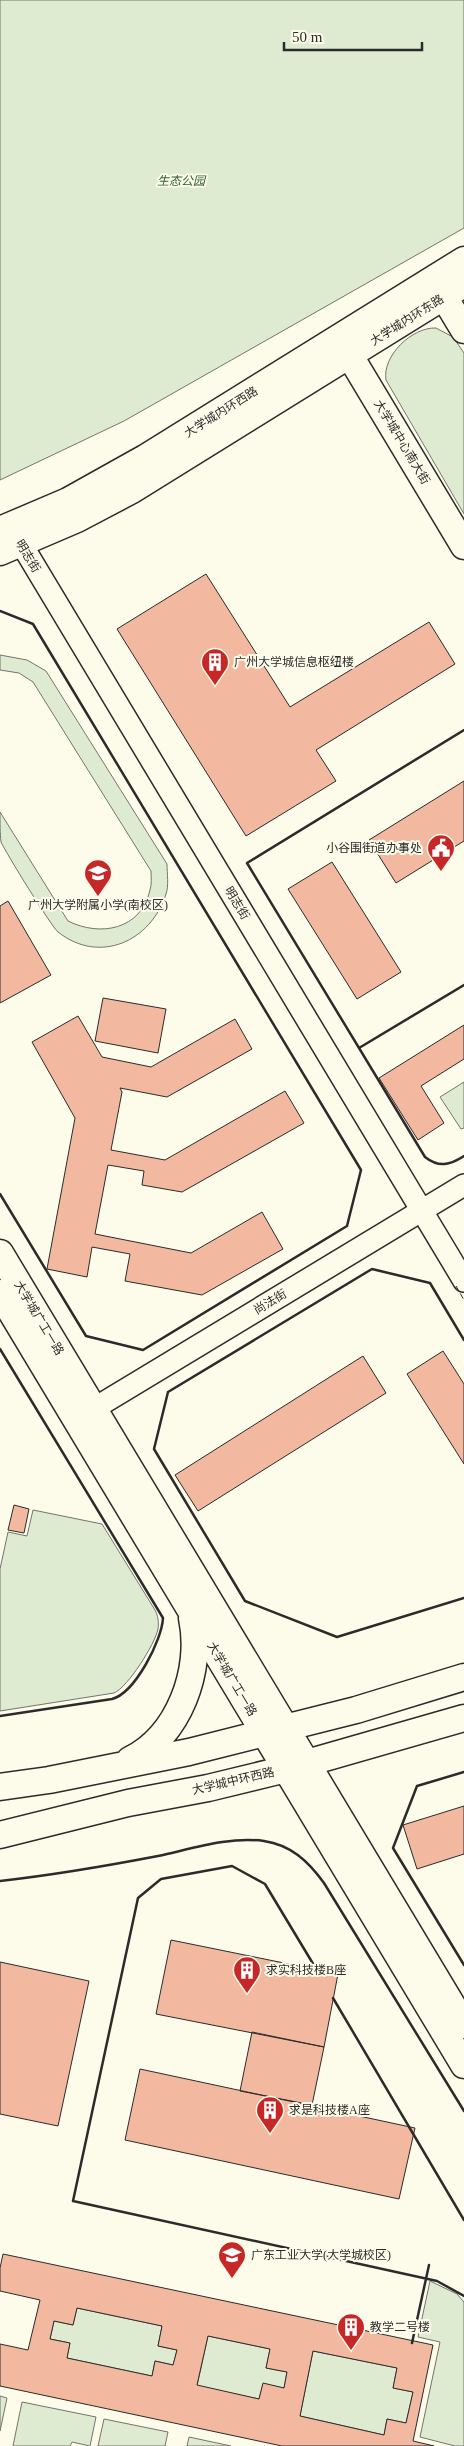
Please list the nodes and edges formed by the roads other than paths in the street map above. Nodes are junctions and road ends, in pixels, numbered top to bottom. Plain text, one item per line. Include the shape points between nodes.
1 (464, 260) edge
2 (447, 287) edge
3 (464, 330) edge
4 (344, 347) junction
5 (8, 538) edge
6 (464, 546) edge
7 (464, 1185) edge
8 (422, 1211) junction
9 (0, 1253) edge
10 (464, 1281) edge
11 (0, 1294) edge
12 (85, 1414) junction
13 (190, 1610) junction
14 (464, 1677) edge
15 (464, 1718) edge
16 (275, 1731) junction
17 (120, 1764) junction
18 (296, 1766) junction
19 (0, 1787) edge
20 (0, 1835) edge
21 (464, 2025) edge
22 (464, 2065) edge

1 - 2 main road, 大学城内环东路
2 - 3 main road
2 - 4 main road, 大学城内环西路
4 - 5 main road, 大学城内环西路 via 68,500
4 - 6 main road, 大学城中心南大街
5 - 8 street, 明志街
7 - 8 street, 尚法街
8 - 10 street, 明志街
8 - 12 street, 尚法街
9 - 12 main road, 大学城广工一路
11 - 12 main road, 大学城广工一路
12 - 13 main road, 大学城广工一路
12 - 16 main road, 大学城广工一路
13 - 16 main road, 大学城广工一路
13 - 17 main road via 195,1649 191,1675 181,1704 155,1744
14 - 16 main road
15 - 18 main road, 大学城中环西路
16 - 17 main road via 189,1752
16 - 18 main road, 大学城广工一路
17 - 19 main road
18 - 20 main road, 大学城中环西路
18 - 21 main road, 大学城广工一路
18 - 22 main road, 大学城广工一路

